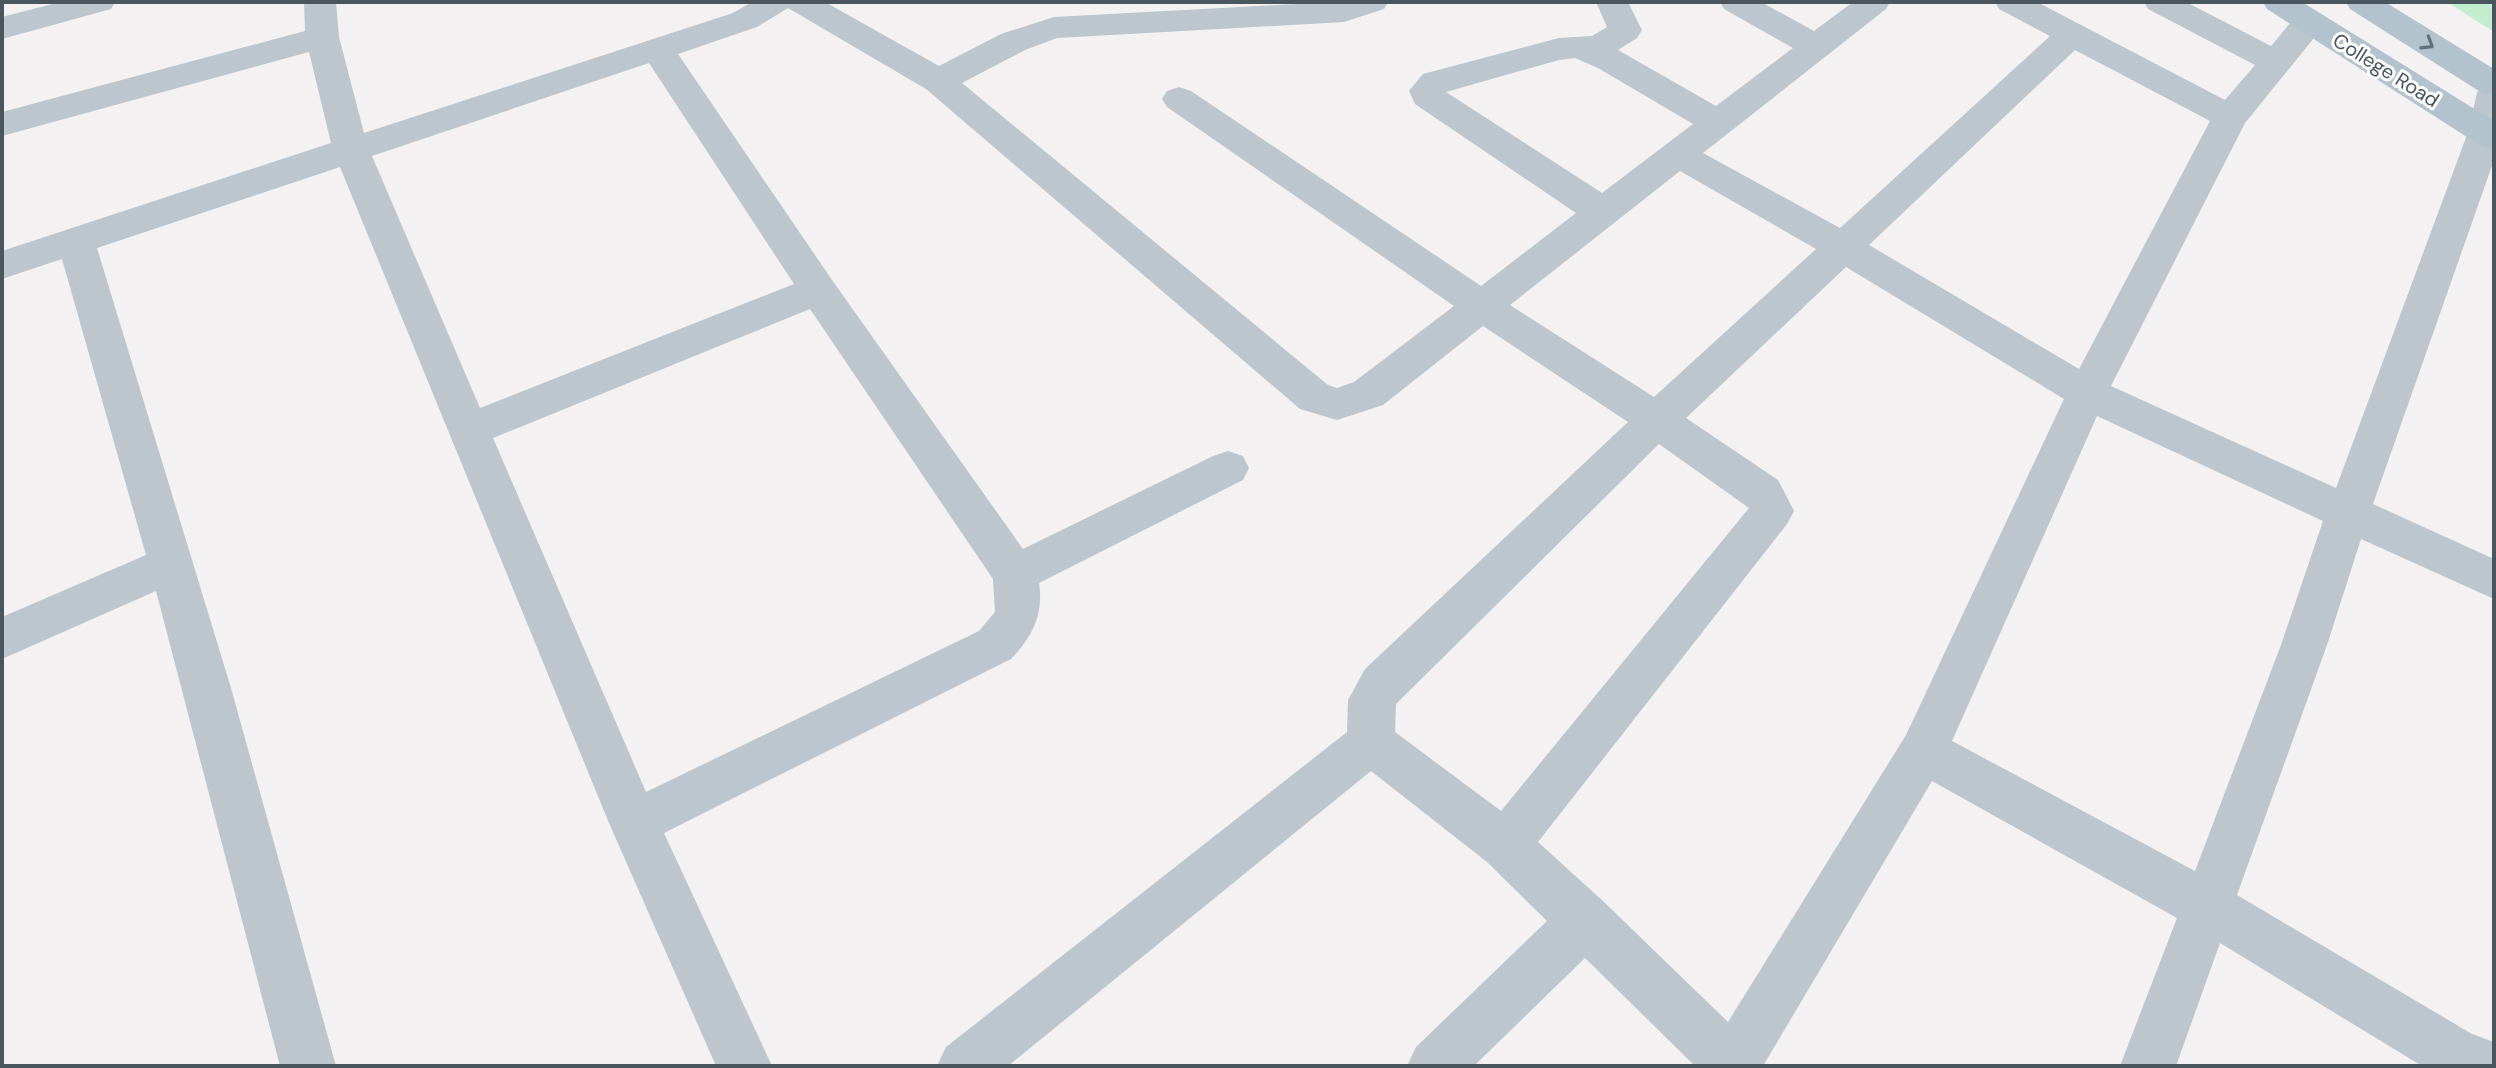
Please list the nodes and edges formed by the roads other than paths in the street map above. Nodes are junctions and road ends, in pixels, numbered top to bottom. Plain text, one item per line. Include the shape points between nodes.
1 (99, 2) edge
2 (320, 2) edge
3 (776, 2) edge
4 (801, 2) edge
5 (1372, 2) edge
6 (1612, 2) edge
7 (1736, 2) edge
8 (1874, 2) edge
9 (2011, 2) edge
10 (2160, 2) edge
11 (2362, 2) edge
12 (2294, 12) edge
13 (2, 28) edge
14 (2071, 35) junction
15 (322, 37) junction
16 (1579, 47) junction
17 (1817, 47) junction
18 (657, 49) junction
19 (2276, 62) junction
20 (938, 81) junction
21 (2494, 85) edge
22 (1179, 99) dead end
23 (2230, 117) junction
24 (2491, 121) edge
25 (1719, 123) junction
26 (2, 124) edge
27 (351, 150) junction
28 (1679, 155) junction
29 (1604, 213) junction
30 (76, 240) junction
31 (1843, 247) junction
32 (2, 265) edge
33 (818, 290) junction
34 (1482, 306) junction
35 (2087, 393) junction
36 (1657, 420) junction
37 (469, 430) junction
38 (1228, 468) dead end
39 (2348, 513) junction
40 (171, 564) junction
41 (1015, 574) junction
42 (2494, 580) edge
43 (2, 639) edge
44 (1371, 742) junction
45 (1923, 751) junction
46 (634, 823) junction
47 (1505, 845) junction
48 (2207, 906) junction
49 (1586, 920) junction
50 (308, 1066) edge
51 (744, 1066) edge
52 (965, 1066) edge
53 (1435, 1066) edge
54 (1734, 1066) edge
55 (2148, 1066) edge
56 (2486, 1066) edge

1 - 13 street
2 - 15 street
3 - 18 street via 745,20
4 - 20 street
5 - 20 street via 1344,12 1054,28 1013,42
6 - 16 street via 1625,30 1599,47
7 - 17 street
8 - 17 street
9 - 14 street
10 - 19 street
11 -> 21 main road, College Road
12 - 19 street
12 - 24 main road, College Road
14 - 23 street
14 - 31 street
15 - 26 street
15 - 27 street
16 - 25 street
16 - 29 street via 1435,82 1426,91
17 - 25 street
18 - 27 street
18 - 33 street
19 - 23 street
20 - 34 street via 1315,398 1337,404 1368,394
22 - 34 street
23 - 35 street
24 - 39 street
25 - 28 street
27 - 30 street
27 - 37 street
28 - 29 street
28 - 31 street
29 - 34 street
30 - 32 street
30 - 40 street
31 - 35 street
31 - 36 street
33 - 37 street
33 - 41 street
34 - 36 street
35 - 39 street
35 - 45 street
36 - 44 street via 1382,684 1372,700
36 - 47 street via 1763,493 1772,511
37 - 46 street
38 - 41 street
39 - 42 street
39 - 48 street
40 - 43 street
40 - 50 street
41 - 46 street via 1017,622 995,645
44 - 47 street
44 - 52 street
45 - 48 street
45 - 54 street
46 - 51 street
47 - 49 street
48 - 55 street
48 - 56 street via 2459,1057
49 - 53 street
49 - 54 street

